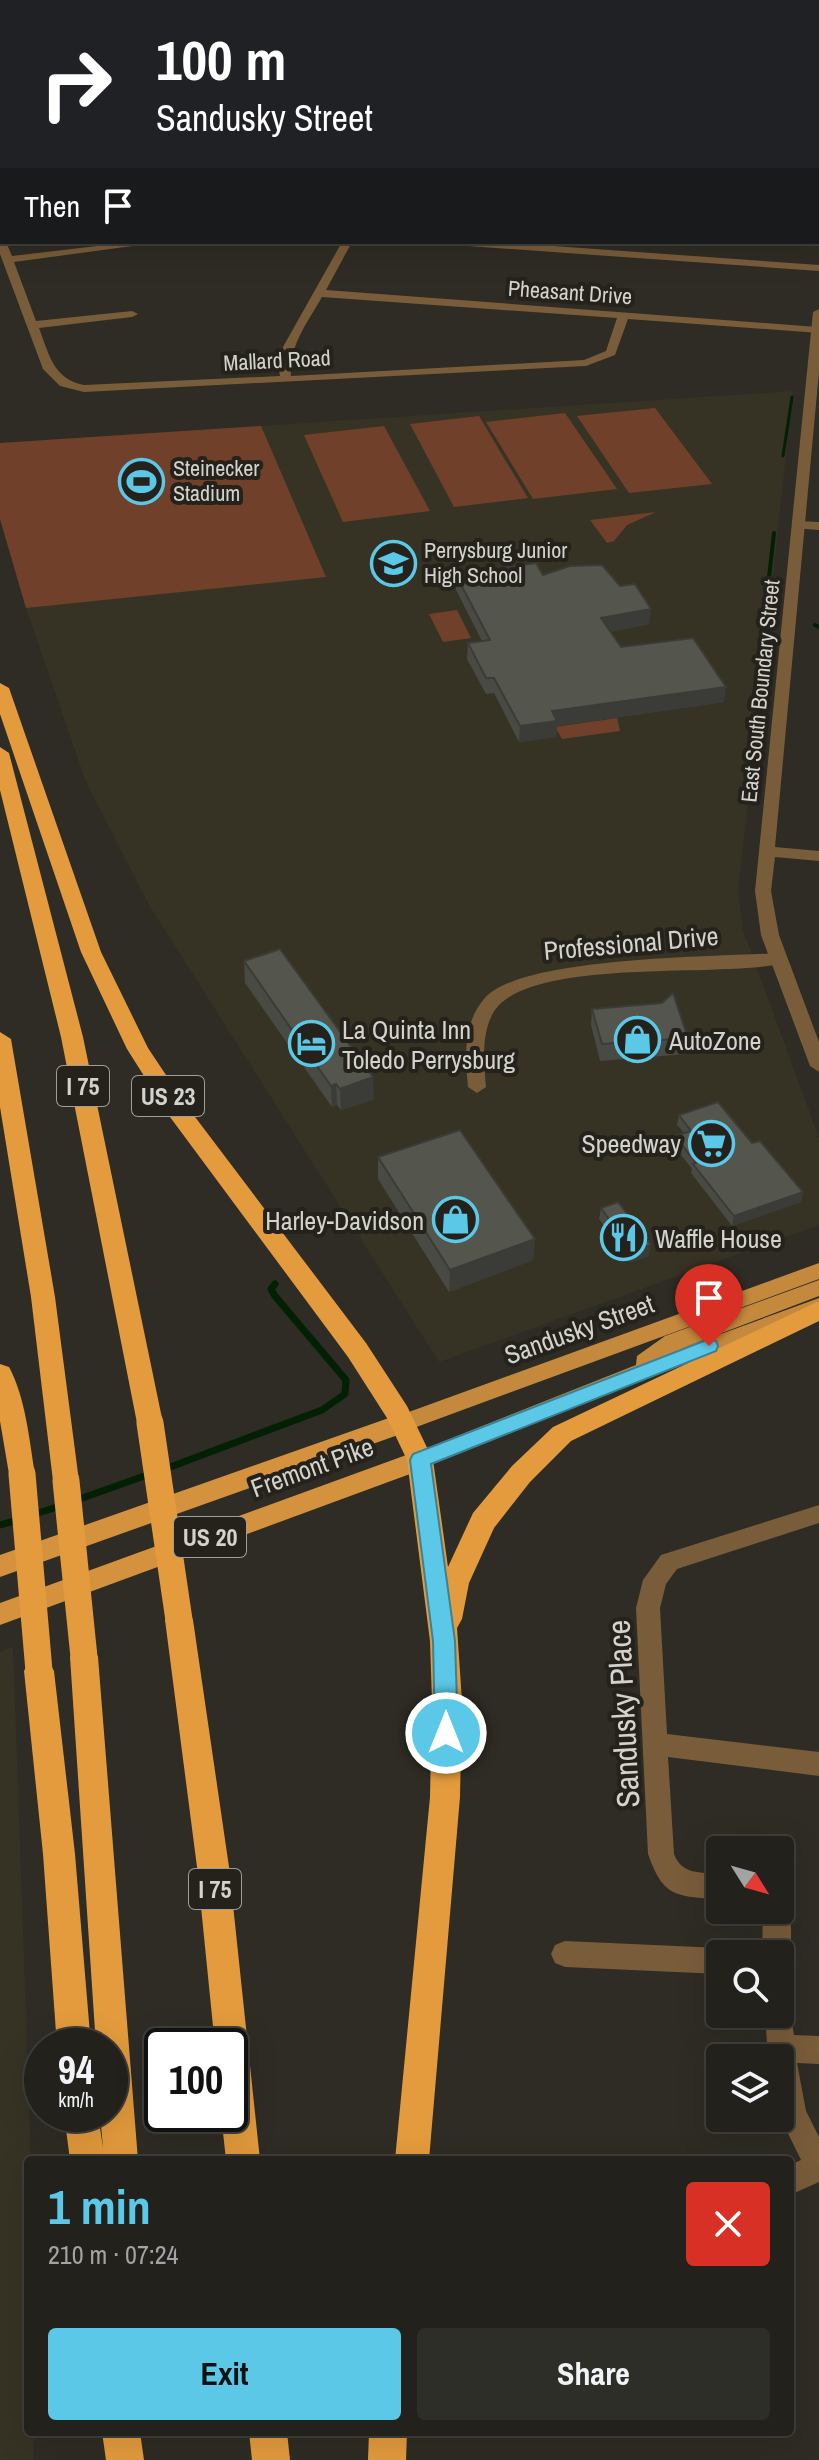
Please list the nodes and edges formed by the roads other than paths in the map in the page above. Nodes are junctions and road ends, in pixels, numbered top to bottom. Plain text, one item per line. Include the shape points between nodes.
1 (2, 244) edge
2 (140, 244) edge
3 (346, 244) edge
4 (506, 244) edge
5 (557, 246) edge
6 (8, 260) junction
7 (819, 268) edge
8 (319, 293) junction
9 (819, 312) edge
10 (132, 314) dead end
11 (623, 316) junction
12 (33, 325) junction
13 (817, 330) edge
14 (817, 375) edge
15 (286, 380) junction
16 (799, 525) junction
17 (819, 526) edge
18 (0, 688) edge
19 (0, 753) edge
20 (766, 851) junction
21 (819, 856) edge
22 (778, 959) junction
23 (0, 1039) edge
24 (819, 1066) edge
25 (477, 1087) dead end
26 (819, 1271) edge
27 (819, 1288) edge
28 (819, 1308) edge
29 (0, 1374) edge
30 (626, 1377) junction
31 (403, 1423) junction
32 (420, 1460) junction
33 (819, 1514) edge
34 (0, 1566) edge
35 (0, 1614) edge
36 (444, 1641) junction
37 (658, 1744) junction
38 (819, 1764) edge
39 (706, 1886) edge
40 (565, 1954) dead end
41 (706, 1960) edge
42 (73, 2028) edge
43 (794, 2049) edge
44 (819, 2050) edge
45 (794, 2115) edge
46 (83, 2132) edge
47 (86, 2156) edge
48 (121, 2156) edge
49 (243, 2156) edge
50 (412, 2156) edge
51 (819, 2160) edge
52 (819, 2167) edge
53 (794, 2178) edge
54 (122, 2436) edge
55 (132, 2436) edge
56 (268, 2436) edge
57 (388, 2436) edge
58 (125, 2460) edge
59 (133, 2460) edge
60 (271, 2460) edge
61 (387, 2460) edge

1 - 6 street, Mallard Road
2 - 6 street
3 - 8 street
4 - 5 street
5 - 7 street
6 - 12 street, Mallard Road
8 - 11 street, Pheasant Drive
8 - 15 street via 285,357
9 - 13 street, East South Boundary Street
10 - 12 street
11 - 13 street, Pheasant Drive
11 - 15 street, Mallard Road via 611,353 586,363
12 - 15 street, Mallard Road via 53,376 72,386
13 - 14 street, East South Boundary Street
14 - 16 street, East South Boundary Street
16 - 17 street
16 - 20 street, East South Boundary Street
18 - 31 highway, US 23 via 91,952 138,1049 178,1111 357,1350
19 - 49 highway, I 75, bridge via 72,1037 150,1423 213,1867
20 - 21 street
20 - 22 street, East South Boundary Street via 765,912
22 - 24 street, East South Boundary Street
22 - 25 street, Professional Drive via 573,972 514,984 491,999 477,1023
23 - 48 highway, bridge via 43,1297 66,1481
26 - 31 main road, Sandusky Street / US 20
27 - 30 main road via 672,1342
28 - 30 main road, US 20
28 - 36 highway via 562,1434 483,1521 455,1583
29 - 42 highway, bridge via 22,1474
30 - 32 main road, US 20
31 - 32 highway, US 23
31 - 34 highway, Fremont Pike / US 20
32 - 35 highway, Fremont Pike / US 20
32 - 36 highway
33 - 37 street, Sandusky Place via 684,1556 662,1568 648,1608
36 - 50 highway via 445,1797
37 - 38 street
37 - 39 street, Sandusky Place via 661,1854 668,1873 682,1883
40 - 41 street
43 - 44 street
45 - 51 street
46 - 47 highway
52 - 53 street
54 - 58 highway
55 - 59 highway
56 - 60 highway
57 - 61 highway

